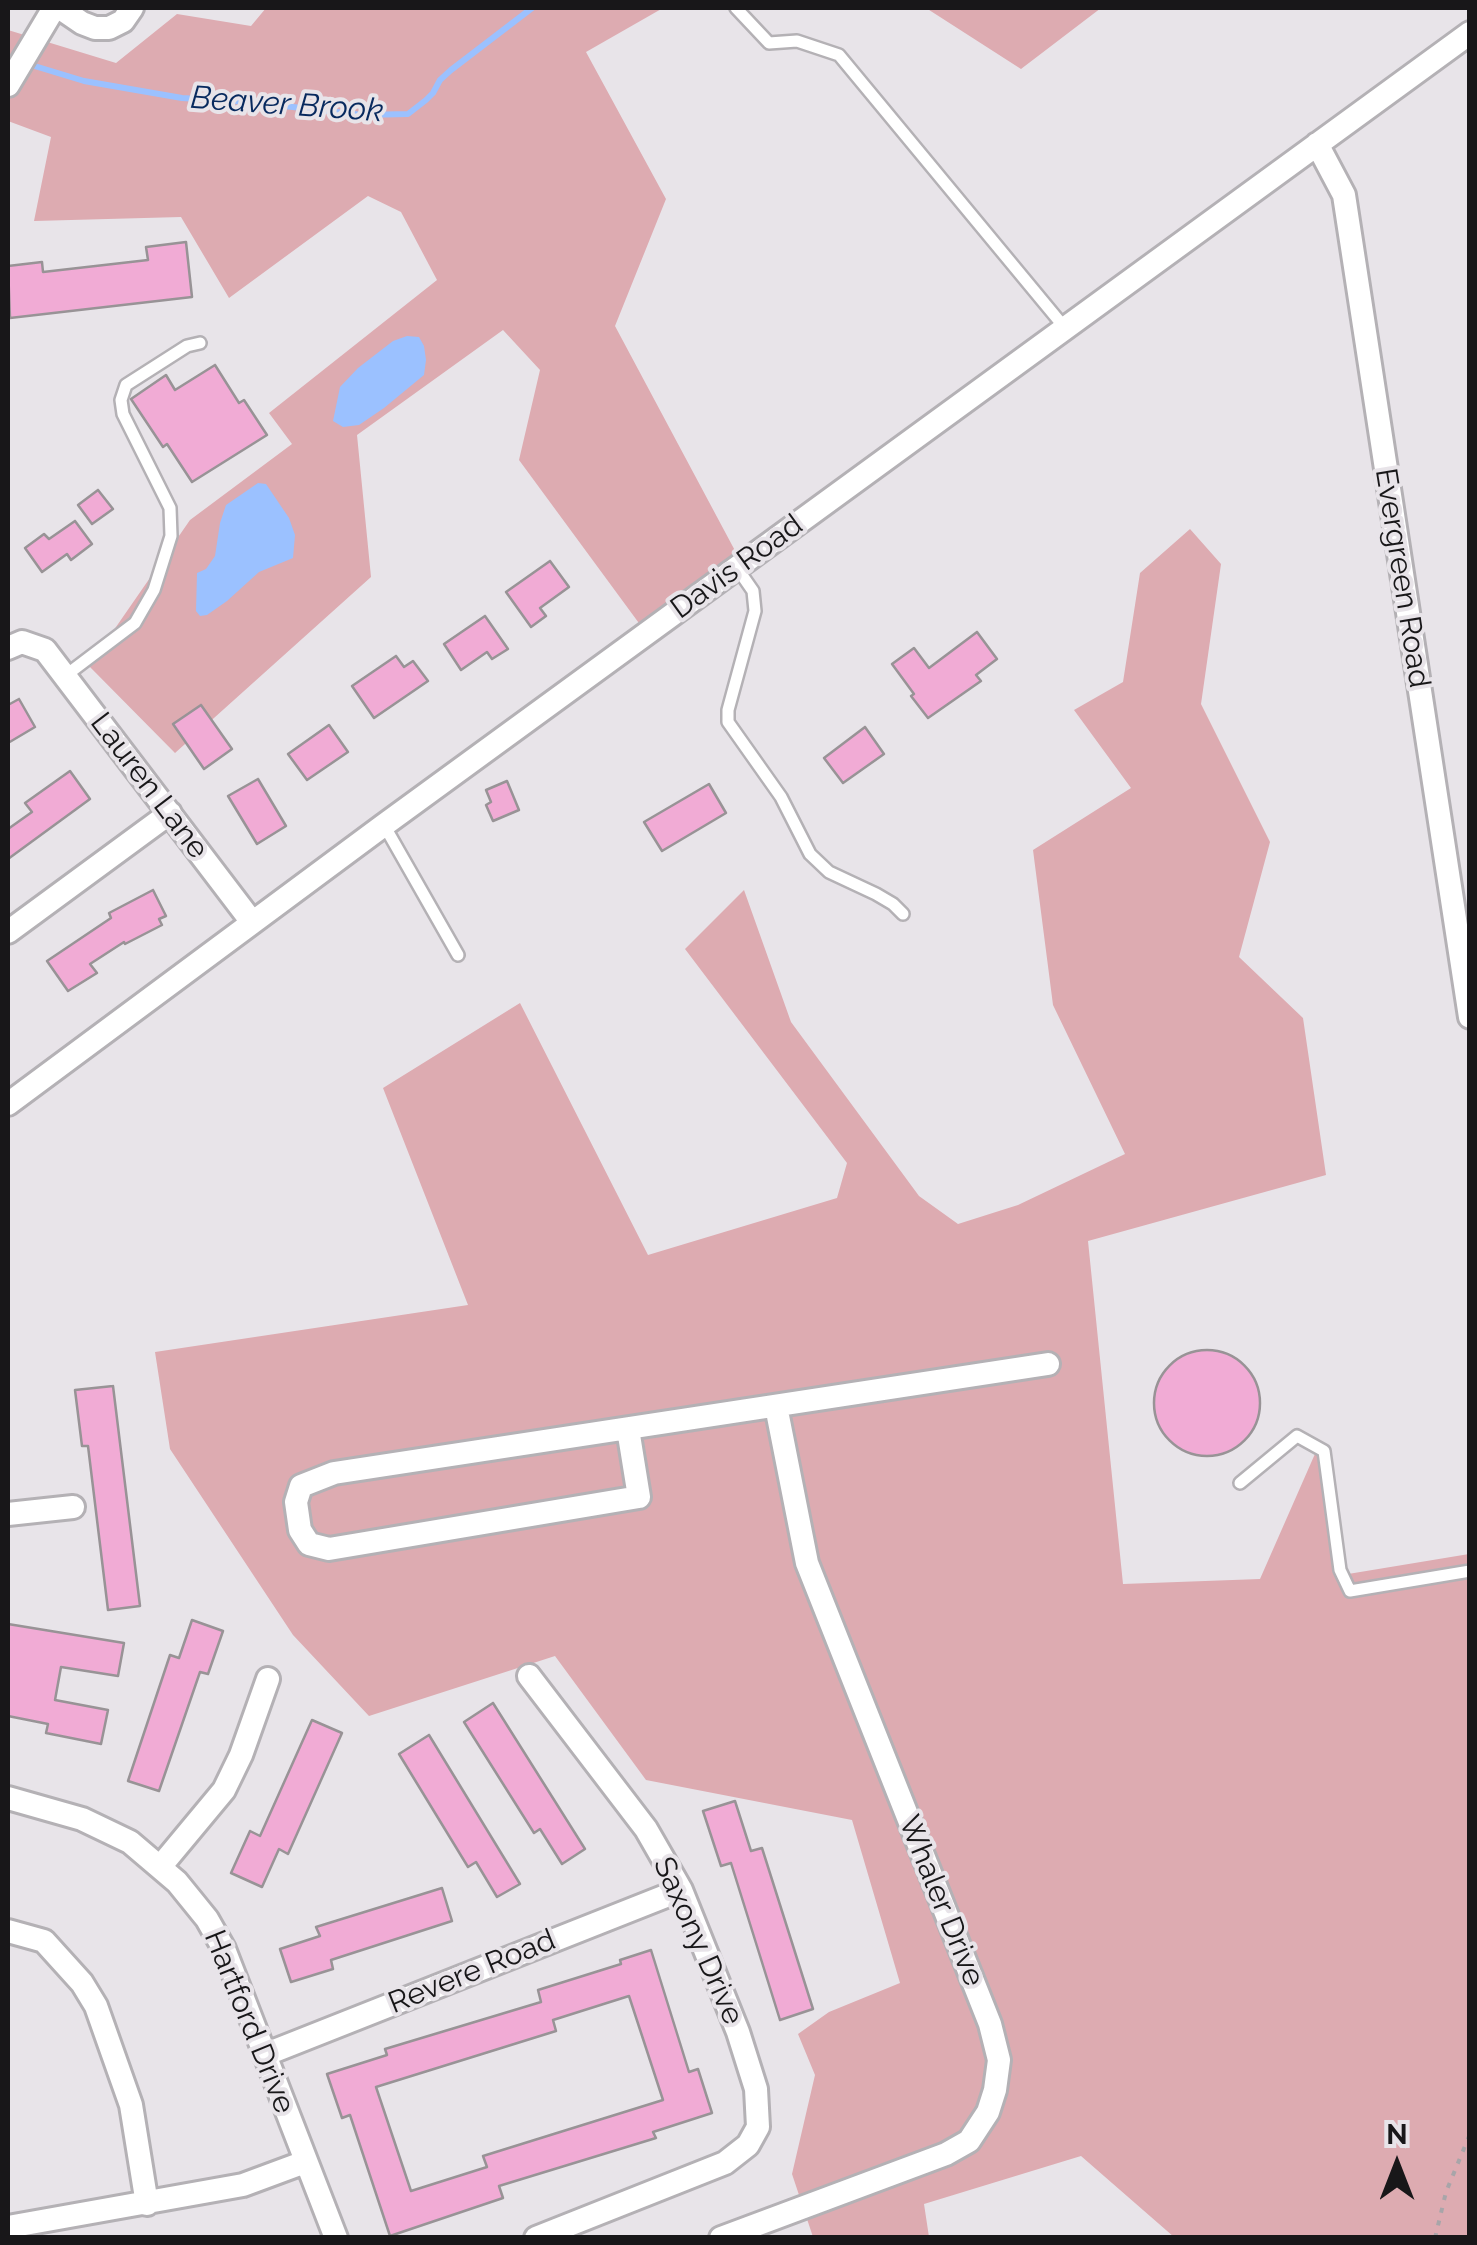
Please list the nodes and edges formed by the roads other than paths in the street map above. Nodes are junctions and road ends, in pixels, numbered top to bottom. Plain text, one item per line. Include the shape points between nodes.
1 (57, 8) edge
2 (132, 8) edge
3 (736, 8) edge
4 (1470, 34) edge
5 (8, 85) edge
6 (1317, 144) junction
7 (1065, 328) junction
8 (200, 343) dead end
9 (736, 568) junction
10 (8, 648) edge
11 (65, 676) junction
12 (170, 814) junction
13 (384, 826) junction
14 (903, 914) dead end
15 (252, 922) junction
16 (8, 932) edge
17 (458, 955) dead end
18 (1470, 1017) edge
19 (8, 1104) edge
20 (1048, 1364) dead end
21 (776, 1406) junction
22 (628, 1430) junction
23 (1240, 1483) dead end
24 (73, 1507) dead end
25 (8, 1514) edge
26 (1470, 1571) edge
27 (529, 1676) dead end
28 (268, 1679) dead end
29 (8, 1798) edge
30 (160, 1868) junction
31 (680, 1890) junction
32 (8, 1930) edge
33 (264, 2055) junction
34 (305, 2162) junction
35 (146, 2204) junction
36 (8, 2227) edge
37 (336, 2238) edge
38 (536, 2238) edge
39 (721, 2238) edge

1 - 2 street via 95,28 123,21
1 - 5 street
3 - 7 lane via 769,42 797,41 839,55
4 - 6 street, Davis Road
6 - 7 street, Davis Road
6 - 18 street, Evergreen Road via 1344,195
7 - 9 street, Davis Road
8 - 11 lane via 126,385 122,414 170,508 170,536 154,590 135,623
9 - 13 street, Davis Road
9 - 14 lane via 753,591 755,611 728,722 810,854 828,872
10 - 11 street, Lauren Lane via 22,642 45,650
11 - 12 street, Lauren Lane
12 - 15 street, Lauren Lane
12 - 16 street
13 - 15 street, Davis Road
13 - 17 lane
15 - 19 street, Davis Road
20 - 21 street
21 - 22 street
21 - 39 street, Whaler Drive via 807,1563 999,2060 988,2112 969,2141
22 - 22 street via 334,1473 301,1486 300,1530 309,1544 329,1549 639,1497
23 - 26 lane via 1297,1436 1324,1451 1340,1570 1350,1590
24 - 25 street
27 - 31 street, Saxony Drive via 646,1829
28 - 30 street via 224,1790
29 - 30 street, Hartford Drive via 82,1819 130,1842
30 - 33 street, Hartford Drive via 207,1919
31 - 33 street, Revere Road
31 - 38 street, Saxony Drive via 738,2032 756,2089 758,2127 725,2163
32 - 35 street via 44,1941 96,2006 131,2105
33 - 34 street, Hartford Drive
34 - 35 street via 243,2185
34 - 37 street, Hartford Drive
35 - 36 street

